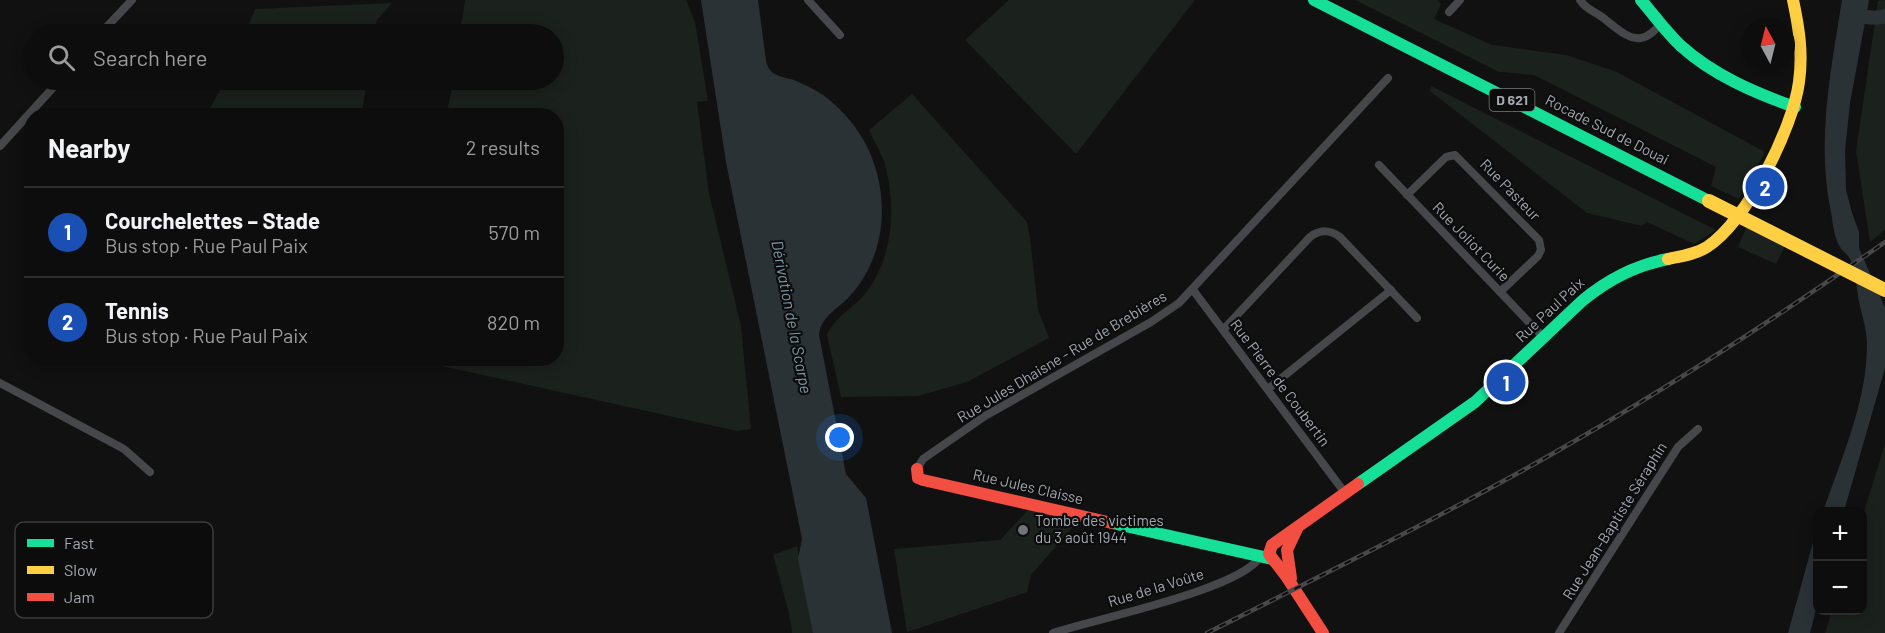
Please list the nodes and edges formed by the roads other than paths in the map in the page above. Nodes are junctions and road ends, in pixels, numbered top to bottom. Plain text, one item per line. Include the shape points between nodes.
1 (132, 0) edge
2 (808, 0) edge
3 (1314, 0) edge
4 (1328, 0) edge
5 (1460, 0) edge
6 (1580, 0) edge
7 (1641, 0) edge
8 (1793, 0) edge
9 (1449, 12) dead end
10 (109, 24) edge
11 (1662, 24) junction
12 (840, 35) dead end
13 (1388, 78) dead end
14 (51, 90) edge
15 (1795, 107) junction
16 (35, 108) edge
17 (24, 120) edge
18 (0, 146) edge
19 (1379, 165) dead end
20 (1407, 195) junction
21 (1710, 198) junction
22 (1885, 281) edge
23 (1193, 290) junction
24 (1391, 290) junction
25 (1885, 290) edge
26 (1500, 292) junction
27 (1417, 318) dead end
28 (1223, 330) junction
29 (1544, 338) junction
30 (0, 383) edge
31 (1268, 389) junction
32 (1698, 429) dead end
33 (917, 469) joint
34 (150, 472) dead end
35 (1345, 493) junction
36 (1271, 553) junction
37 (1053, 633) edge
38 (1323, 633) edge
39 (1559, 633) edge

1 - 10 street
2 - 12 street
3 - 21 main road, Rocade Sud de Douai / D 621
4 - 21 main road, Rocade Sud de Douai / D 621
5 - 9 street
6 - 11 street via 1587,9 1635,38 1647,36
7 - 11 main road
8 - 15 main road, Rue Paul Paix via 1800,28 1801,61
11 - 15 main road via 1689,52 1750,89
13 - 23 street, Rue Jules Dhaisne - Rue de Brebières
14 - 16 street
15 - 29 main road, Rue Paul Paix via 1762,179 1713,243 1612,279
17 - 18 street
19 - 20 street, Rue Joliot Curie
20 - 26 street, Rue Joliot Curie
20 - 26 street, Rue Pasteur via 1443,159 1452,154 1461,158 1539,240 1538,256
21 - 22 main road, Rocade Sud de Douai / D 621
21 - 25 main road, Rocade Sud de Douai / D 621, bridge
23 - 28 street, Rue Pierre de Coubertin
23 - 33 street, Rue Jules Dhaisne - Rue de Brebières via 1160,317 985,416 923,459
24 - 27 street
24 - 28 street via 1340,237 1321,231 1310,237
24 - 31 street
26 - 29 street, Rue Joliot Curie
28 - 31 street, Rue Pierre de Coubertin
29 - 35 main road, Rue Paul Paix via 1468,408
30 - 34 street via 124,449
31 - 35 street, Rue Pierre de Coubertin
32 - 39 street, Rue Jean-Baptiste Séraphin via 1678,447
33 - 36 main road, Rue Jules Claisse via 918,478 923,480
35 - 36 main road, Rue Paul Paix via 1304,522
36 - 37 street, Rue de la Voûte via 1245,571 1197,592
36 - 38 main road

